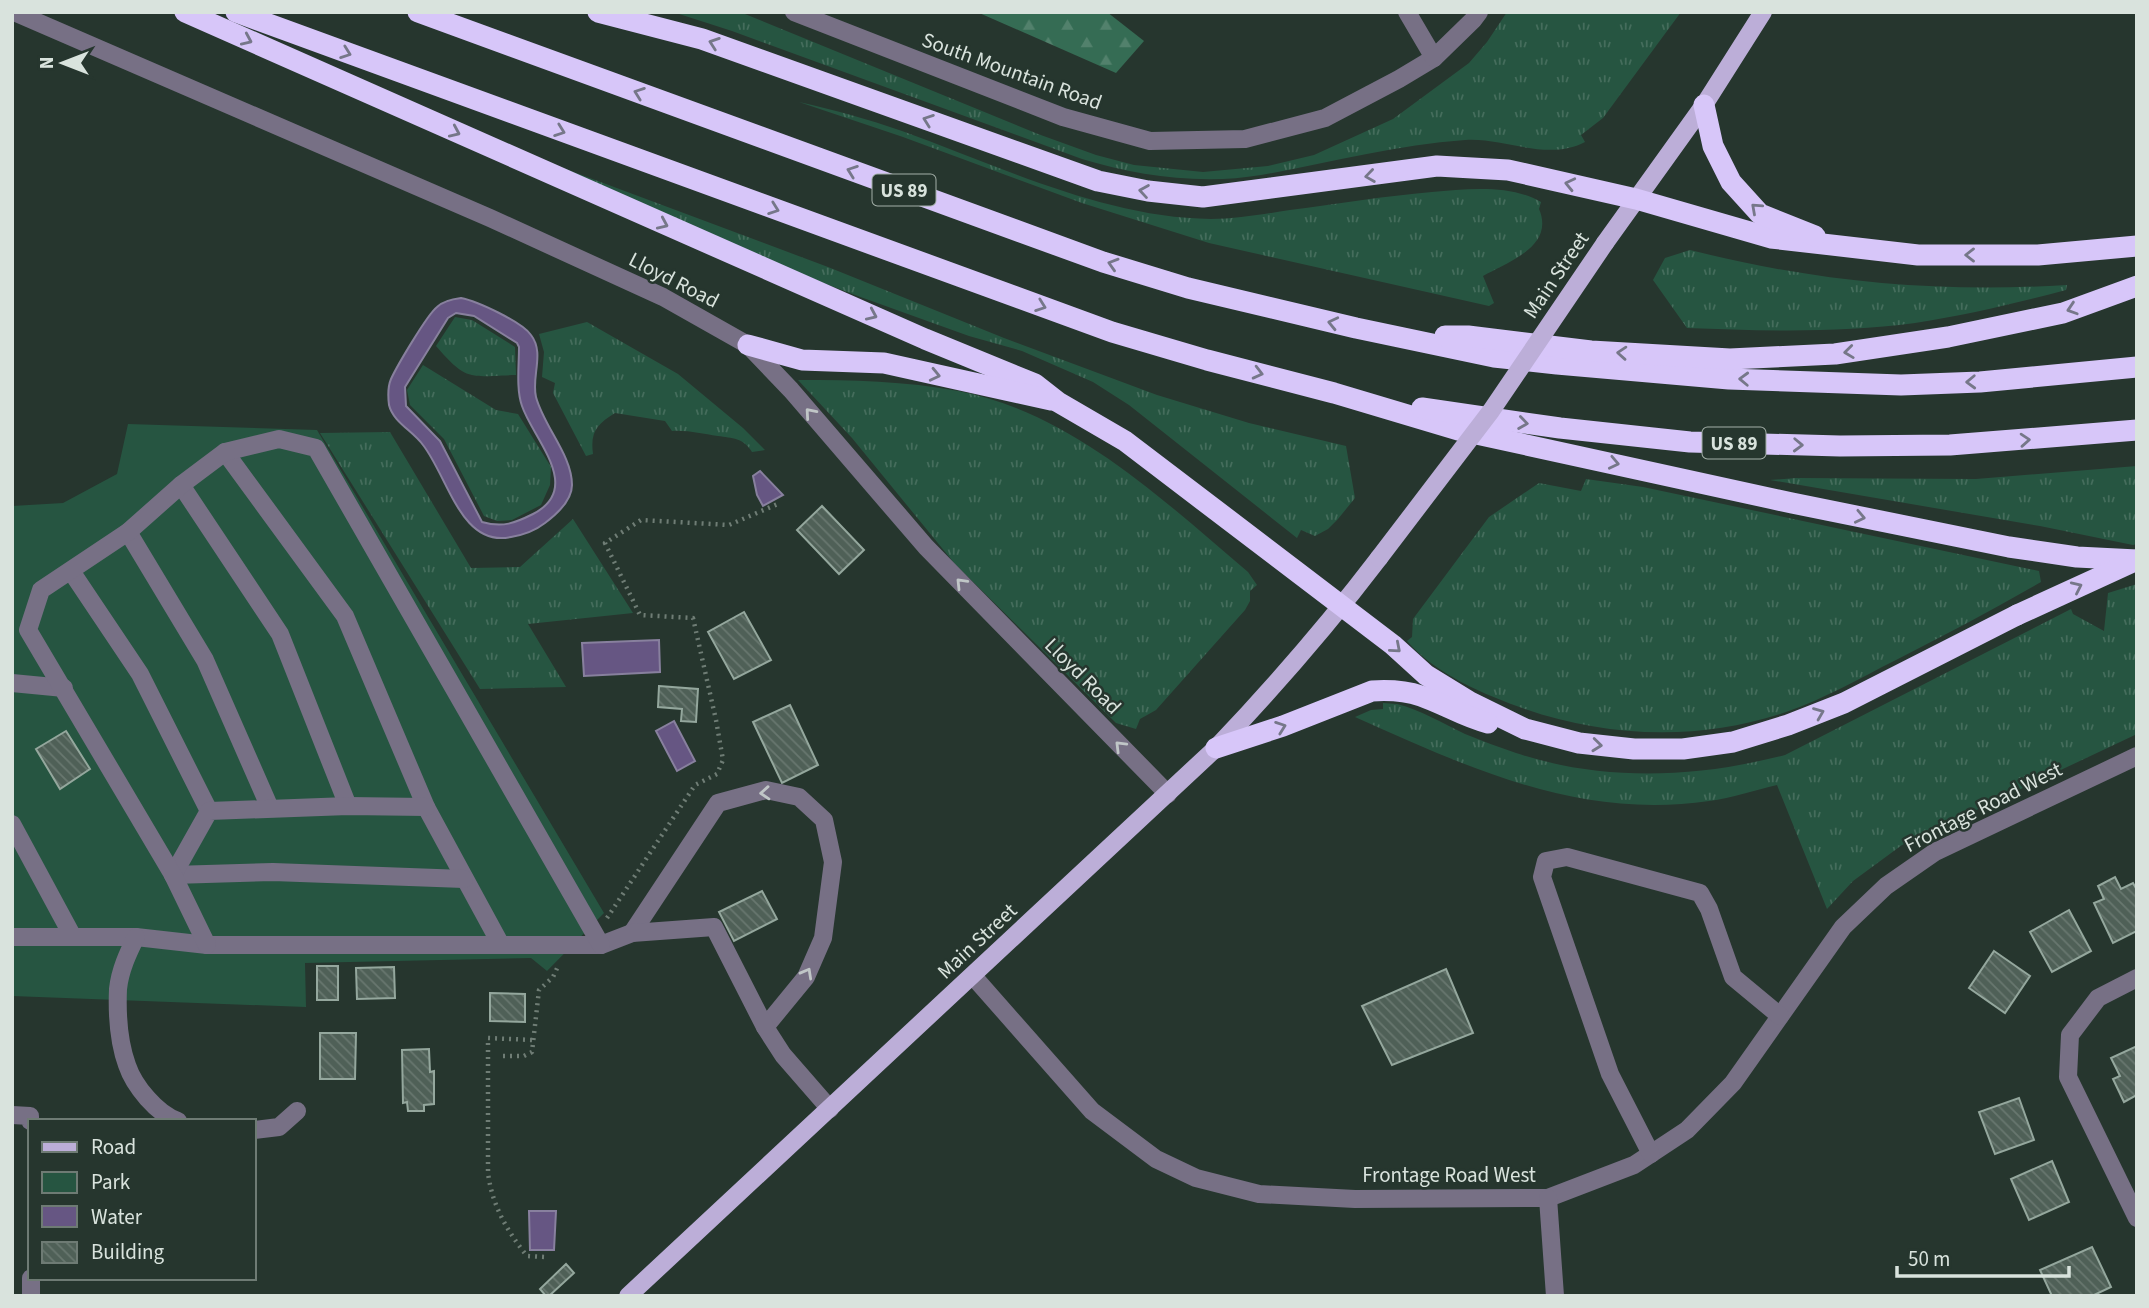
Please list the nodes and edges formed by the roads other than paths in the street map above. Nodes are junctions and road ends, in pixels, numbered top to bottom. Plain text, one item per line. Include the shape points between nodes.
1 (14, 12) edge
2 (185, 12) edge
3 (236, 12) edge
4 (418, 12) edge
5 (598, 12) edge
6 (794, 12) edge
7 (1407, 12) edge
8 (1479, 12) edge
9 (1763, 12) edge
10 (1434, 58) junction
11 (1704, 105) junction
12 (1636, 199) junction
13 (1839, 246) junction
14 (2137, 246) edge
15 (2137, 286) edge
16 (1399, 336) junction
17 (748, 345) junction
18 (2137, 367) edge
19 (1334, 393) junction
20 (1058, 402) junction
21 (2137, 430) edge
22 (225, 452) junction
23 (181, 485) junction
24 (128, 532) junction
25 (2137, 560) edge
26 (71, 571) junction
27 (1342, 606) junction
28 (12, 683) edge
29 (64, 688) junction
30 (1510, 722) junction
31 (1216, 748) junction
32 (2137, 756) edge
33 (1168, 794) junction
34 (348, 806) junction
35 (426, 807) junction
36 (270, 808) junction
37 (208, 811) junction
38 (12, 824) edge
39 (173, 875) junction
40 (464, 879) junction
41 (632, 933) junction
42 (12, 937) edge
43 (73, 937) junction
44 (136, 937) junction
45 (595, 942) junction
46 (207, 945) junction
47 (501, 945) junction
48 (973, 976) junction
49 (2137, 978) edge
50 (1780, 1016) junction
51 (765, 1027) junction
52 (830, 1109) junction
53 (297, 1111) dead end
54 (12, 1115) edge
55 (30, 1119) edge
56 (172, 1119) edge
57 (256, 1130) edge
58 (1650, 1154) junction
59 (1548, 1198) junction
60 (2137, 1218) edge
61 (628, 1296) edge
62 (1555, 1296) edge

1 - 17 street, Lloyd Road via 490,218 663,298
2 -> 20 highway via 1035,384
3 -> 19 highway, US 89 via 1112,332
16 -> 4 highway, US 89 via 1188,288 1103,262
12 -> 5 highway via 1508,170 1437,166 1216,196 1122,187 702,39
6 - 10 street, South Mountain Road via 1063,117 1150,141 1245,139 1325,118
7 - 10 street
8 - 10 street, South Mountain Road
9 - 11 main road, Main Street
11 - 12 main road, Main Street
13 -> 11 highway via 1760,214 1731,183 1713,146
12 - 13 highway via 1771,238
12 - 27 main road, Main Street, bridge via 1491,411
14 -> 13 highway via 2038,255 1918,255
15 -> 16 highway via 2063,313 1985,330 1796,357 1669,356 1468,337
18 -> 16 highway, US 89 via 1901,385 1730,379 1494,357
17 -> 20 highway via 803,360 884,363
33 -> 17 street, Lloyd Road via 926,547
19 -> 21 highway, US 89 via 1560,428 1690,442 1950,445
19 -> 25 highway via 1458,430 1792,503 2009,547
20 - 27 highway via 1125,441
22 - 23 street
22 - 35 street via 345,617
22 - 45 street via 279,439 316,448
23 - 24 street
23 - 34 street via 280,634
24 - 26 street
24 - 36 street via 205,660
30 -> 25 highway, bridge via 1579,743 1634,749 1732,743 1844,703
26 - 29 street via 41,590 28,630
26 - 37 street via 140,674
27 -> 30 highway via 1426,676
27 - 31 main road, Main Street via 1274,688
28 - 29 street
29 - 39 street
31 -> 30 highway via 1372,691 1420,695 1476,720
31 - 33 main road, Main Street
32 - 50 street, Frontage Road West via 1936,852 1886,886 1843,927
33 - 48 main road, Main Street
34 - 35 street
34 - 36 street
35 - 40 street
36 - 37 street
37 - 39 street
38 - 43 street
39 - 40 street via 273,872
39 - 46 street
40 - 47 street
41 - 45 street
41 - 51 street via 714,927
51 -> 41 street via 806,977 823,937 829,901 833,862 824,820 799,797 766,790 718,803
42 - 43 street
43 - 44 street
44 - 46 street
44 - 56 street via 118,988 127,1066 144,1094
45 - 47 street
46 - 47 street
48 - 52 main road, Main Street
48 - 59 street, Frontage Road West via 1092,1111 1156,1159 1196,1178 1280,1196
49 - 60 street via 2098,998 2070,1035 2068,1077
50 - 58 street, Frontage Road West via 1733,1083 1687,1130
50 - 58 street via 1733,976 1700,893 1567,857 1546,861 1542,877 1606,1061
51 - 52 street
52 - 61 main road, Main Street
53 - 57 street via 279,1127
54 - 55 street via 30,1115
58 - 59 street, Frontage Road West via 1634,1165
59 - 62 street

